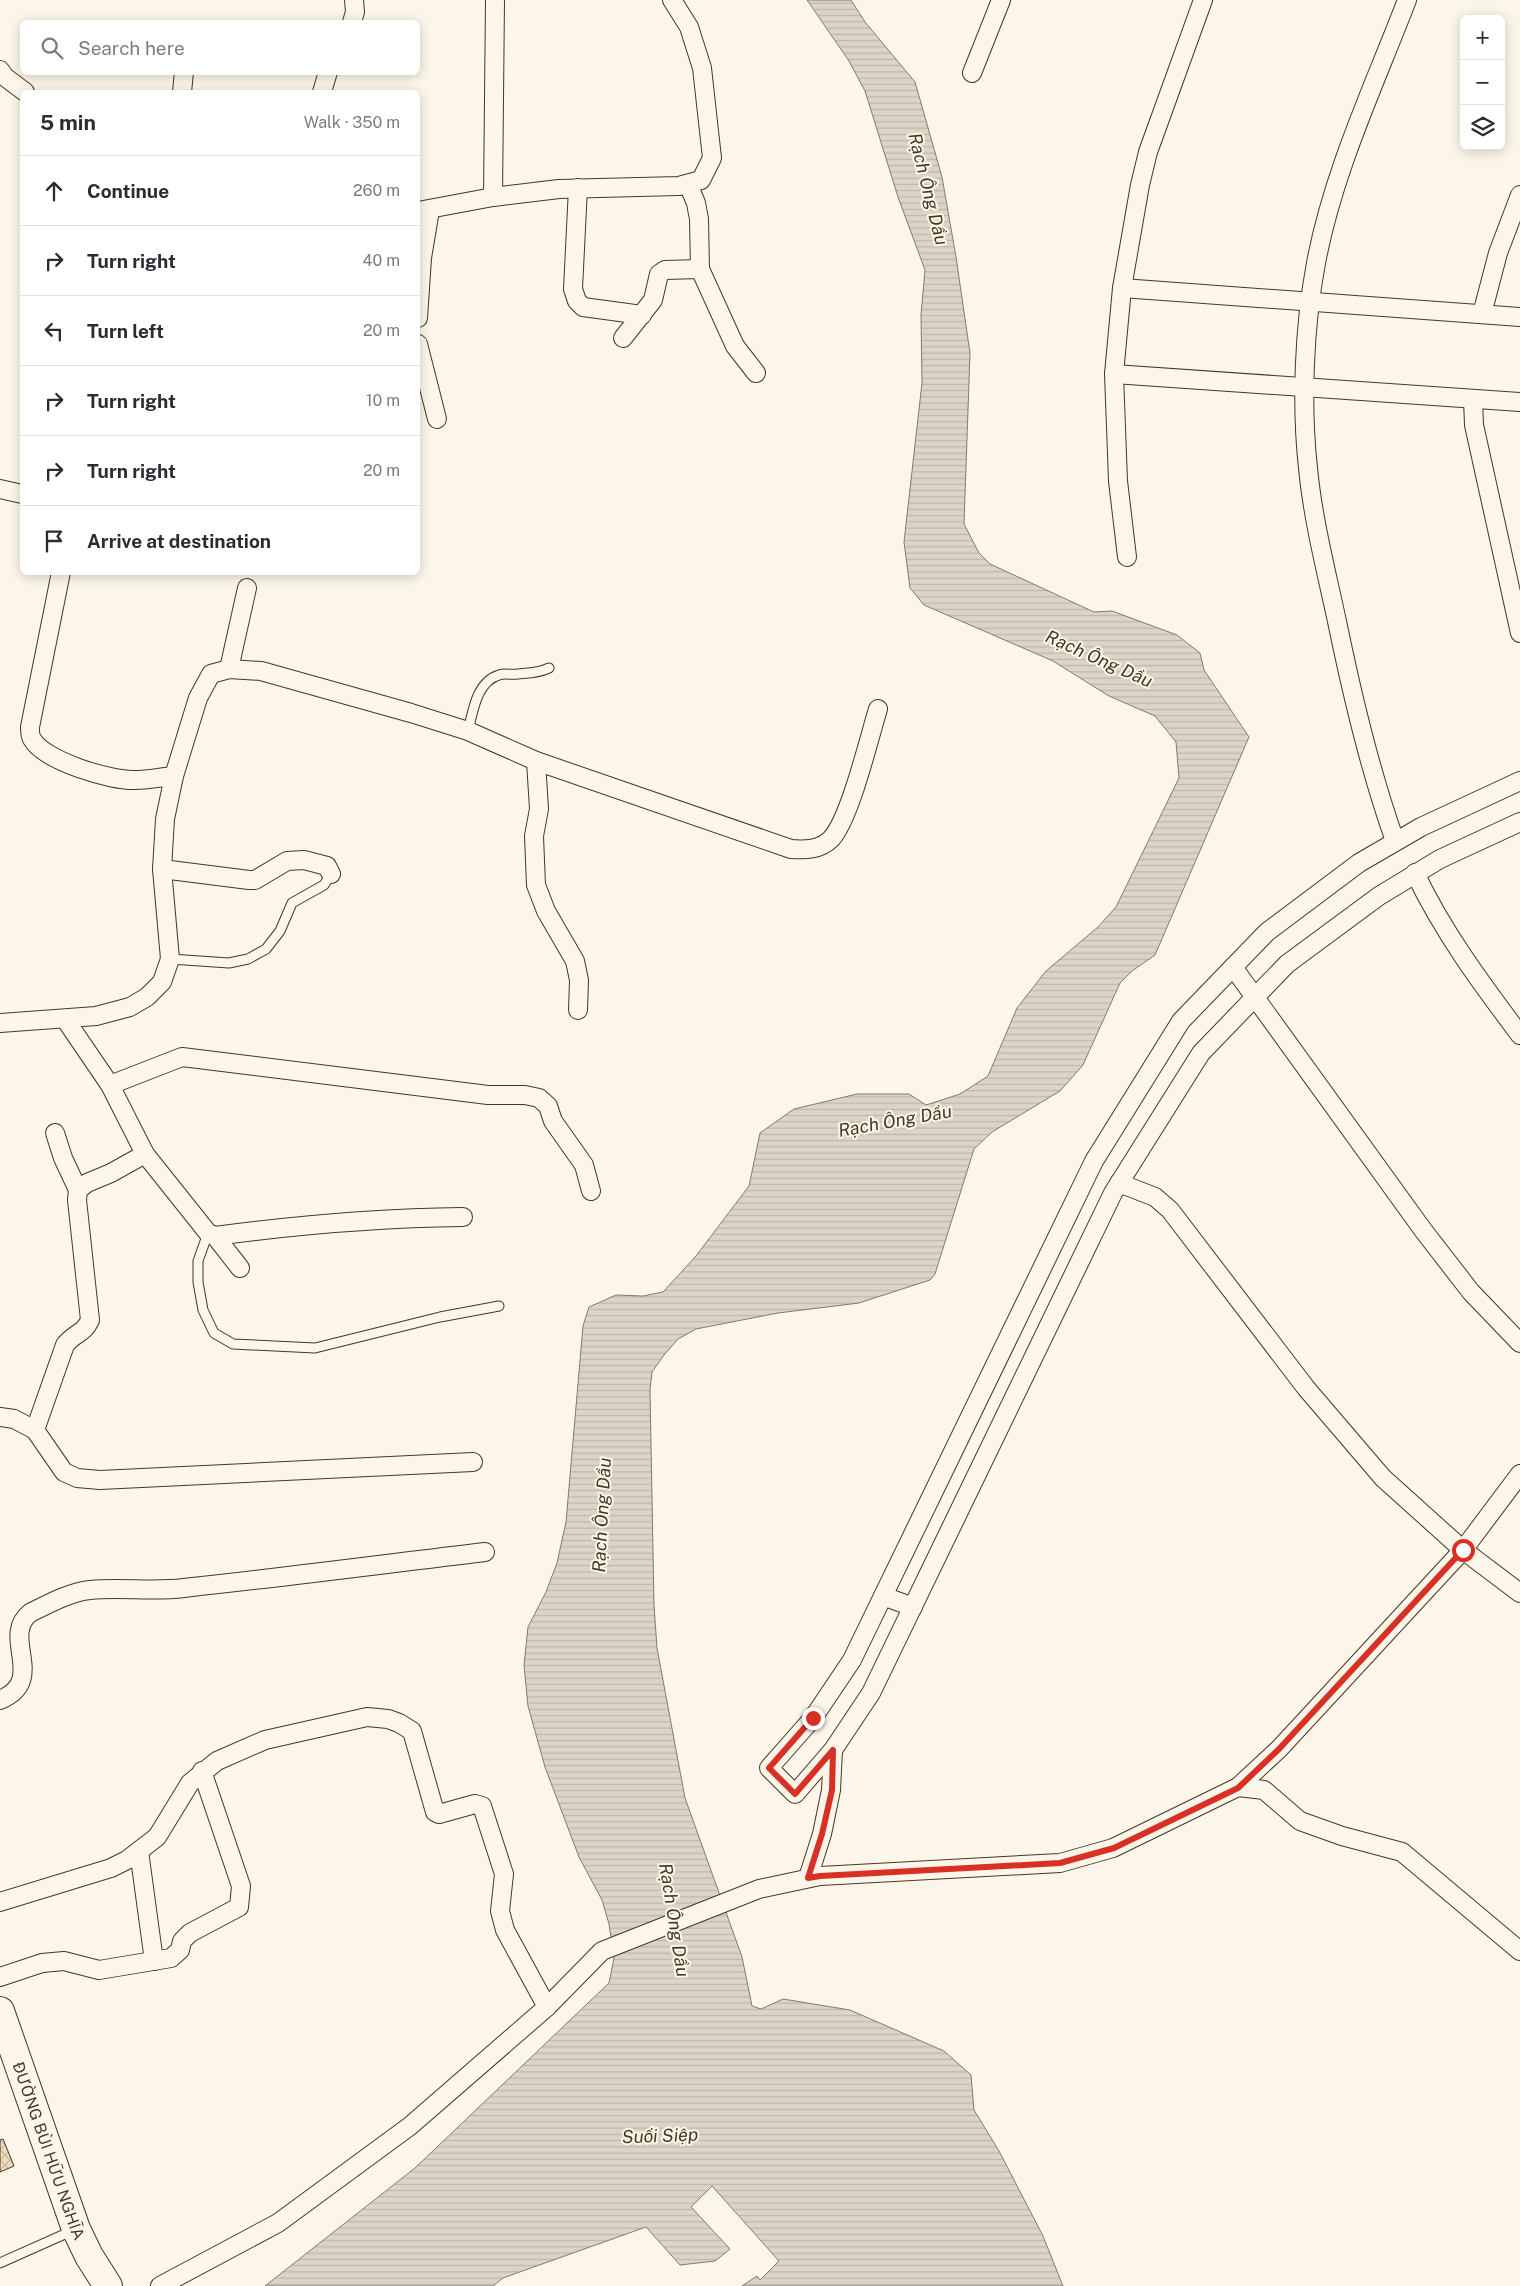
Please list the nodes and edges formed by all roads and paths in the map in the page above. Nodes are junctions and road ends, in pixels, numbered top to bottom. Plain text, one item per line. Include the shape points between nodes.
1 (354, 0) edge
2 (494, 0) edge
3 (672, 0) edge
4 (1001, 0) edge
5 (1203, 0) edge
6 (1408, 0) edge
7 (353, 20) edge
8 (0, 70) edge
9 (972, 73) dead end
10 (184, 75) edge
11 (327, 75) edge
12 (22, 90) edge
13 (182, 90) edge
14 (323, 90) edge
15 (688, 184) junction
16 (578, 188) junction
17 (1520, 195) edge
18 (493, 197) junction
19 (424, 211) edge
20 (700, 269) junction
21 (420, 288) edge
22 (1122, 288) junction
23 (1311, 302) junction
24 (1482, 314) junction
25 (642, 315) junction
26 (1520, 317) edge
27 (624, 338) dead end
28 (420, 352) edge
29 (756, 373) dead end
30 (1114, 374) junction
31 (1304, 387) junction
32 (1473, 399) junction
33 (1520, 402) edge
34 (437, 419) dead end
35 (0, 489) edge
36 (20, 494) edge
37 (1127, 557) dead end
38 (60, 575) edge
39 (246, 588) dead end
40 (1520, 632) edge
41 (549, 668) dead end
42 (229, 669) junction
43 (878, 709) dead end
44 (468, 731) junction
45 (536, 761) junction
46 (174, 776) junction
47 (1520, 781) edge
48 (1520, 822) edge
49 (1395, 841) junction
50 (162, 869) junction
51 (1416, 873) junction
52 (331, 874) joint
53 (170, 959) junction
54 (1233, 966) junction
55 (1255, 996) junction
56 (578, 1010) dead end
57 (66, 1019) junction
58 (0, 1023) edge
59 (1520, 1035) edge
60 (110, 1084) junction
61 (55, 1133) dead end
62 (145, 1154) junction
63 (1119, 1183) junction
64 (78, 1190) junction
65 (591, 1191) dead end
66 (463, 1217) dead end
67 (212, 1235) junction
68 (240, 1268) dead end
69 (499, 1306) dead end
70 (1520, 1343) edge
71 (0, 1416) edge
72 (35, 1430) junction
73 (473, 1462) dead end
74 (1520, 1474) edge
75 (1463, 1550) junction
76 (485, 1552) dead end
77 (1520, 1593) edge
78 (883, 1596) junction
79 (913, 1607) junction
80 (0, 1700) edge
81 (833, 1750) junction
82 (202, 1771) junction
83 (1238, 1788) junction
84 (139, 1851) junction
85 (808, 1878) junction
86 (0, 1902) edge
87 (1520, 1951) edge
88 (154, 1961) junction
89 (0, 1977) edge
90 (547, 2007) junction
91 (0, 2010) edge
92 (76, 2229) junction
93 (0, 2263) edge
94 (108, 2286) edge
95 (160, 2286) edge

1 - 7 street
2 - 18 street
3 - 15 street via 689,27 702,68 712,158 701,180
4 - 9 street
5 - 22 street via 1148,152
6 - 23 street via 1343,167 1324,229
8 - 12 street
10 - 13 street
11 - 14 street
15 - 16 street
15 - 20 street via 699,219
16 - 18 street
16 - 25 street via 574,296 583,307
17 - 24 street via 1498,253
18 - 19 street
19 - 21 street
20 - 25 street via 665,270 659,274 653,300
20 - 29 street via 734,346
22 - 23 street
22 - 30 street
23 - 24 street
23 - 31 street
24 - 26 street
25 - 27 street
28 - 34 street
30 - 31 street
30 - 37 street via 1115,438
31 - 32 street
31 - 49 street via 1314,510 1375,786
32 - 33 street
32 - 40 street via 1474,425
35 - 36 street
38 - 46 street via 30,728 32,739 47,753 70,765 115,779
39 - 42 street
41 - 44 lane via 535,673 500,675 489,680 476,700
42 - 44 street via 261,671
42 - 46 street via 211,674 202,686
43 - 45 street via 846,811 830,839 810,850 791,849
44 - 45 street
45 - 56 street via 539,809 534,836 536,885 546,911 574,961 579,980
46 - 50 street via 165,819
47 - 49 street
48 - 51 street
49 - 54 street via 1275,926
50 - 52 street via 255,880 287,862 304,860 327,866
50 - 53 street
51 - 55 street via 1294,958
51 - 59 street via 1449,937
52 - 53 lane via 324,885 292,903 280,931 266,949 248,959 229,962
53 - 57 street via 162,982 147,997 130,1007 96,1016
54 - 55 street
54 - 78 street via 1181,1021 1094,1161
55 - 63 street via 1191,1066
55 - 70 street via 1423,1230 1471,1292
57 - 58 street
57 - 60 street
60 - 62 street
60 - 65 street via 182,1057 488,1095 539,1098 548,1106 553,1121 584,1165
61 - 64 street via 62,1158
62 - 64 street
62 - 67 street
63 - 75 street via 1155,1197 1170,1210 1270,1343 1350,1441 1383,1478
63 - 79 street
64 - 72 street via 90,1320 86,1330 71,1337 65,1345
66 - 67 street via 350,1222
67 - 68 street
67 - 69 lane via 198,1261 203,1310 214,1333 233,1344 315,1348
71 - 72 street
72 - 73 street via 64,1472 77,1478 100,1480
74 - 75 street
75 - 77 street
75 - 83 street via 1279,1749
76 - 80 street via 171,1590 89,1590 68,1596 17,1621 12,1644 19,1684 14,1692
78 - 79 street
78 - 81 street via 852,1660 813,1718 769,1768 795,1794
79 - 81 street via 871,1693
81 - 85 street via 832,1790
82 - 84 street via 190,1783 156,1837
82 - 88 street via 241,1886 239,1907 190,1934 171,1958
82 - 90 street via 265,1740 367,1717 388,1719 412,1731 435,1812 439,1814 475,1804 482,1806 504,1874 500,1911 505,1930
83 - 85 street via 1114,1848 1060,1863
83 - 87 street via 1264,1790 1300,1821 1402,1852
84 - 86 street via 111,1868
84 - 88 street
85 - 90 street via 759,1889 602,1951
88 - 89 street via 99,1970 64,1961 42,1963
90 - 95 street via 410,2126 278,2223
91 - 92 main road, ĐƯỜNG BÙI HỮU NGHĨA
92 - 93 lane
92 - 94 main road, ĐƯỜNG BÙI HỮU NGHĨA

